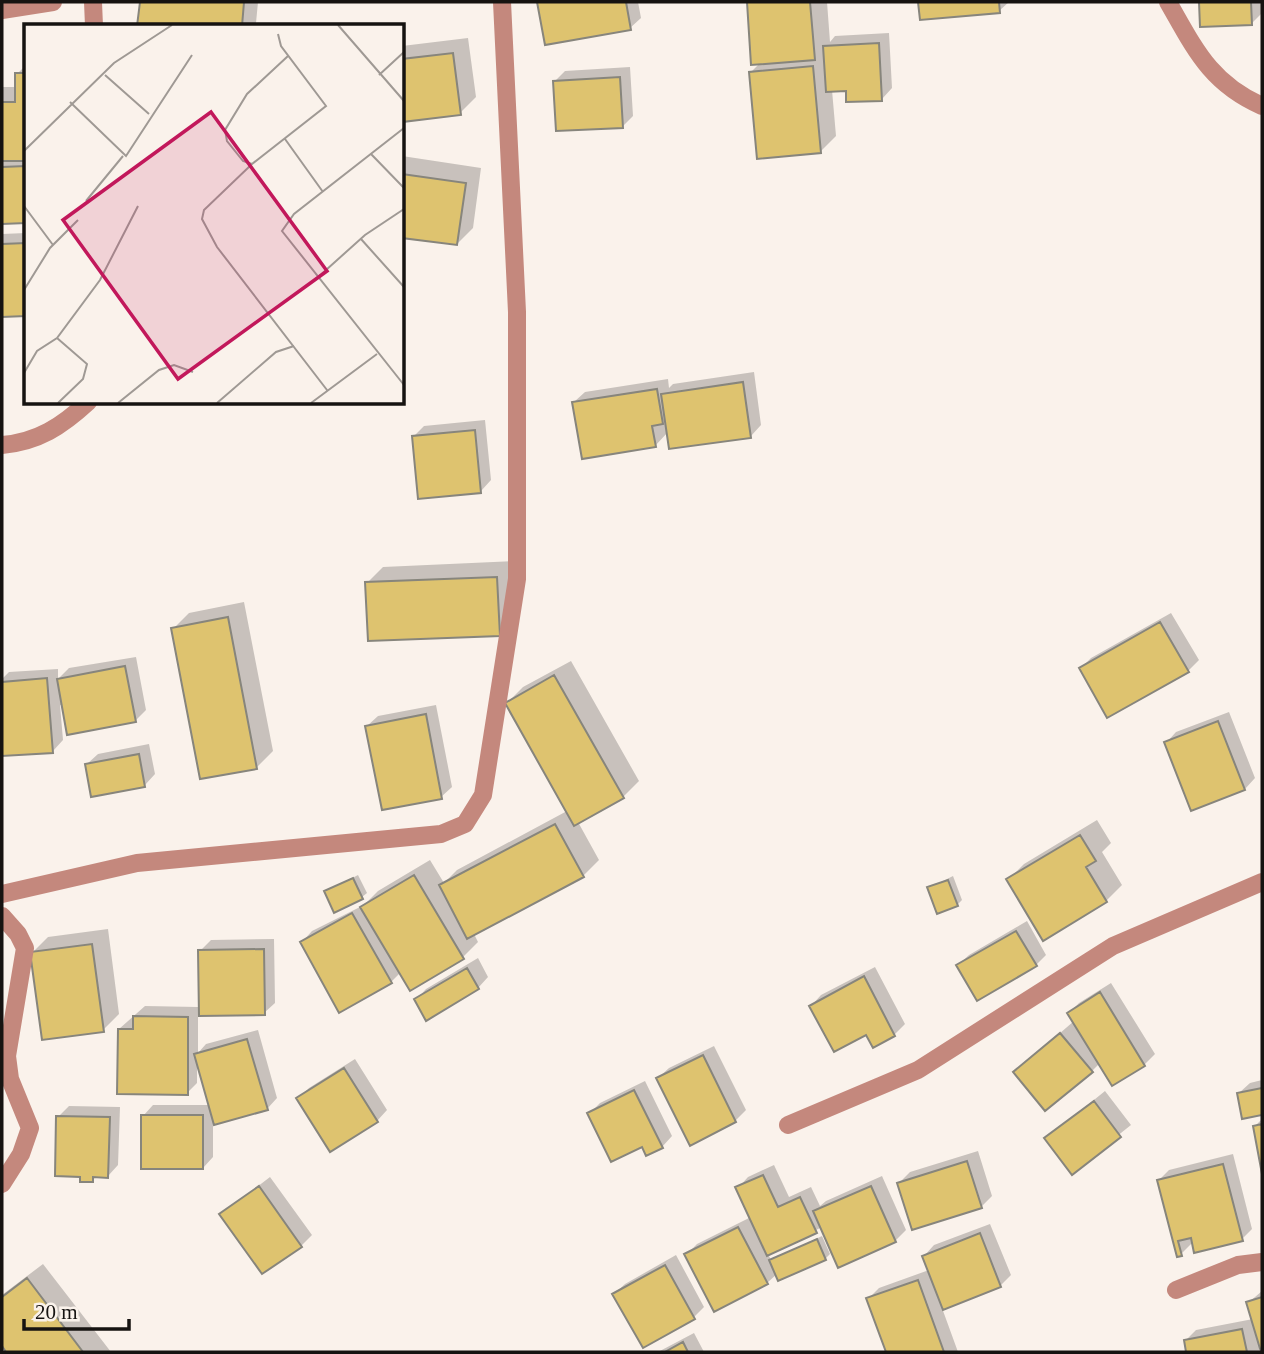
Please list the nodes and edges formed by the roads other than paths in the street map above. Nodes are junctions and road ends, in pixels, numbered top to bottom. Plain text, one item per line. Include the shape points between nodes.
1 (53, 2) edge
2 (93, 2) edge
3 (502, 2) edge
4 (1168, 2) edge
5 (2, 10) edge
6 (94, 24) edge
7 (1262, 106) edge
8 (86, 404) edge
9 (2, 445) edge
10 (1262, 881) edge
11 (2, 894) edge
12 (2, 916) edge
13 (788, 1125) dead end
14 (2, 1184) edge
15 (1262, 1262) edge
16 (1176, 1290) dead end

1 - 5 street
2 - 6 street
3 - 11 street via 517,312 517,579 483,794 465,824 441,834 137,863
4 - 7 street via 1200,58 1235,94
8 - 9 street via 53,432 22,444
10 - 13 street via 1112,946 918,1070
12 - 14 street via 25,948 7,1056 10,1079 30,1128 21,1154
15 - 16 street via 1238,1265

